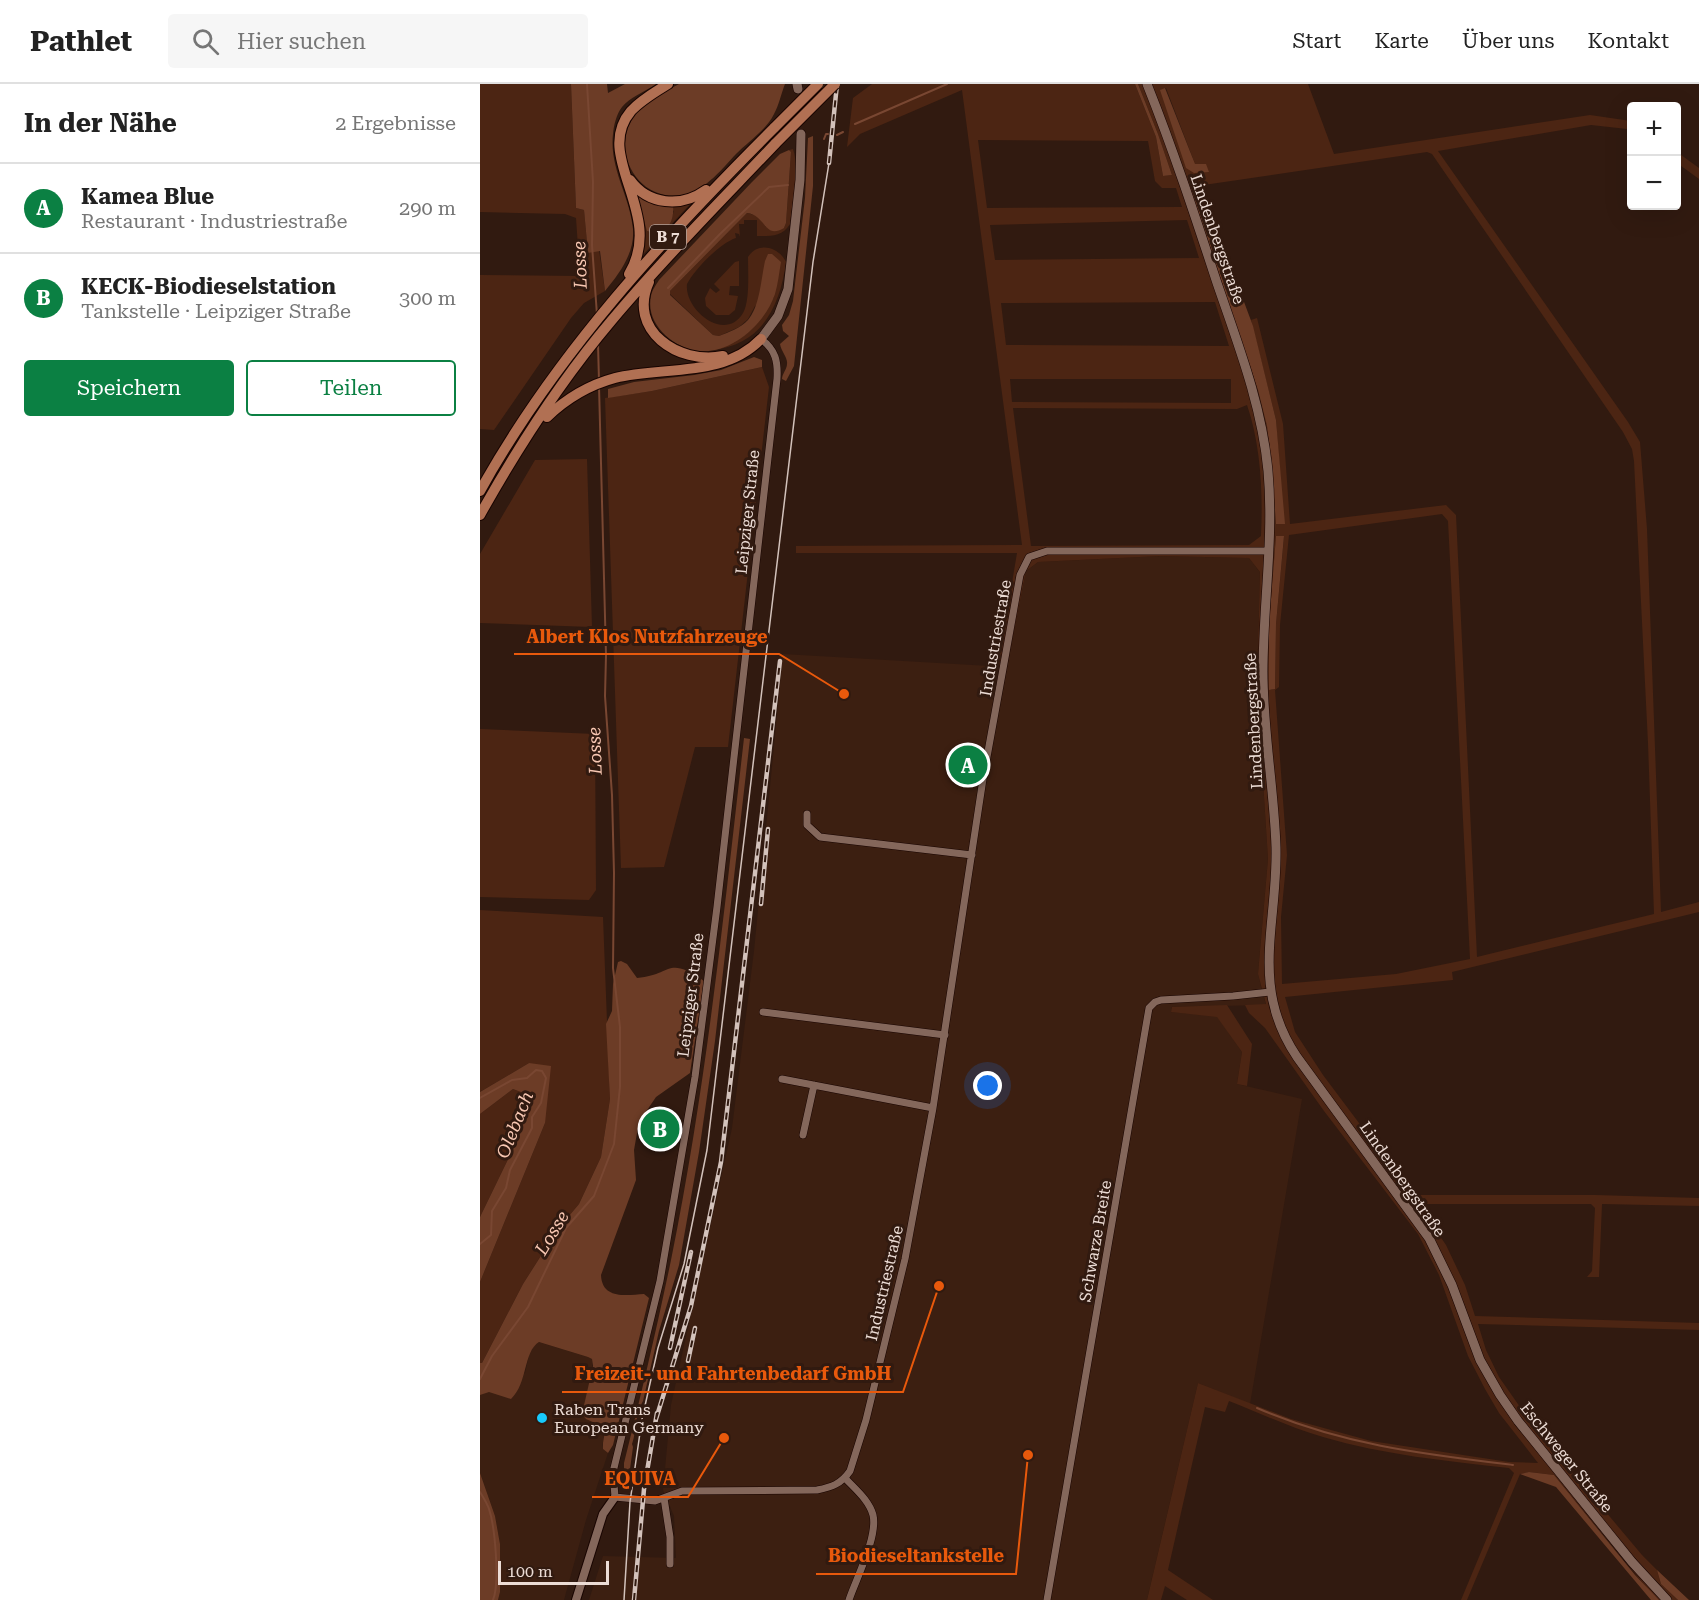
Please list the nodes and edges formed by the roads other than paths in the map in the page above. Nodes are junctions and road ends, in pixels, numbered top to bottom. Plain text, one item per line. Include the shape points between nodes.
1 (668, 84) edge
2 (818, 84) edge
3 (835, 84) edge
4 (1147, 84) edge
5 (801, 134) dead end
6 (624, 170) junction
7 (724, 178) junction
8 (652, 273) junction
9 (611, 301) junction
10 (761, 339) junction
11 (530, 434) junction
12 (480, 491) edge
13 (480, 515) edge
14 (1268, 551) junction
15 (807, 814) dead end
16 (972, 855) junction
17 (1270, 992) junction
18 (763, 1012) dead end
19 (945, 1035) junction
20 (782, 1079) dead end
21 (814, 1085) junction
22 (933, 1108) junction
23 (803, 1135) dead end
24 (1465, 1319) joint
25 (845, 1478) junction
26 (615, 1497) junction
27 (663, 1498) junction
28 (670, 1564) dead end
29 (576, 1600) edge
30 (849, 1600) edge
31 (1047, 1600) edge
32 (1667, 1600) edge

1 - 6 highway via 639,103 627,117 619,142
2 - 7 highway, B 7, bridge
3 - 8 highway, B 7, bridge
4 - 14 main road, Lindenbergstraße via 1253,393 1268,473
5 - 10 main road via 788,289 778,316
6 - 7 highway via 640,191 667,201 692,198
6 - 9 highway via 638,213 641,238 634,264
7 - 9 highway, B 7
8 - 10 highway via 644,293 644,310 652,330 670,348 693,357 709,358 732,354
8 - 11 highway, B 7 via 582,358
9 - 12 highway, B 7 via 523,420
10 - 11 highway via 743,354 714,365 616,378 584,390 556,408
10 - 26 street, Leipziger Straße via 776,358 777,380 717,907 695,1077 660,1281 613,1472
11 - 13 highway, B 7
14 - 16 street, Industriestraße via 1047,551 1029,557 1020,575
14 - 17 main road, Lindenbergstraße via 1263,675 1276,848
15 - 16 street via 807,825 820,837
16 - 19 street, Industriestraße
17 - 24 main road, Lindenbergstraße via 1292,1050 1429,1238
17 - 31 street, Schwarze Breite via 1161,1000 1149,1008
18 - 19 street
19 - 22 street, Industriestraße
20 - 21 street
21 - 22 street
21 - 23 street
22 - 25 street, Industriestraße via 899,1282 866,1420
24 - 32 main road, Eschweger Straße via 1483,1366 1507,1406
25 - 27 street via 835,1486 817,1490 682,1491
25 - 30 street via 863,1496 873,1514 870,1540
26 - 27 street via 655,1501
26 - 29 street via 603,1514
27 - 28 street

